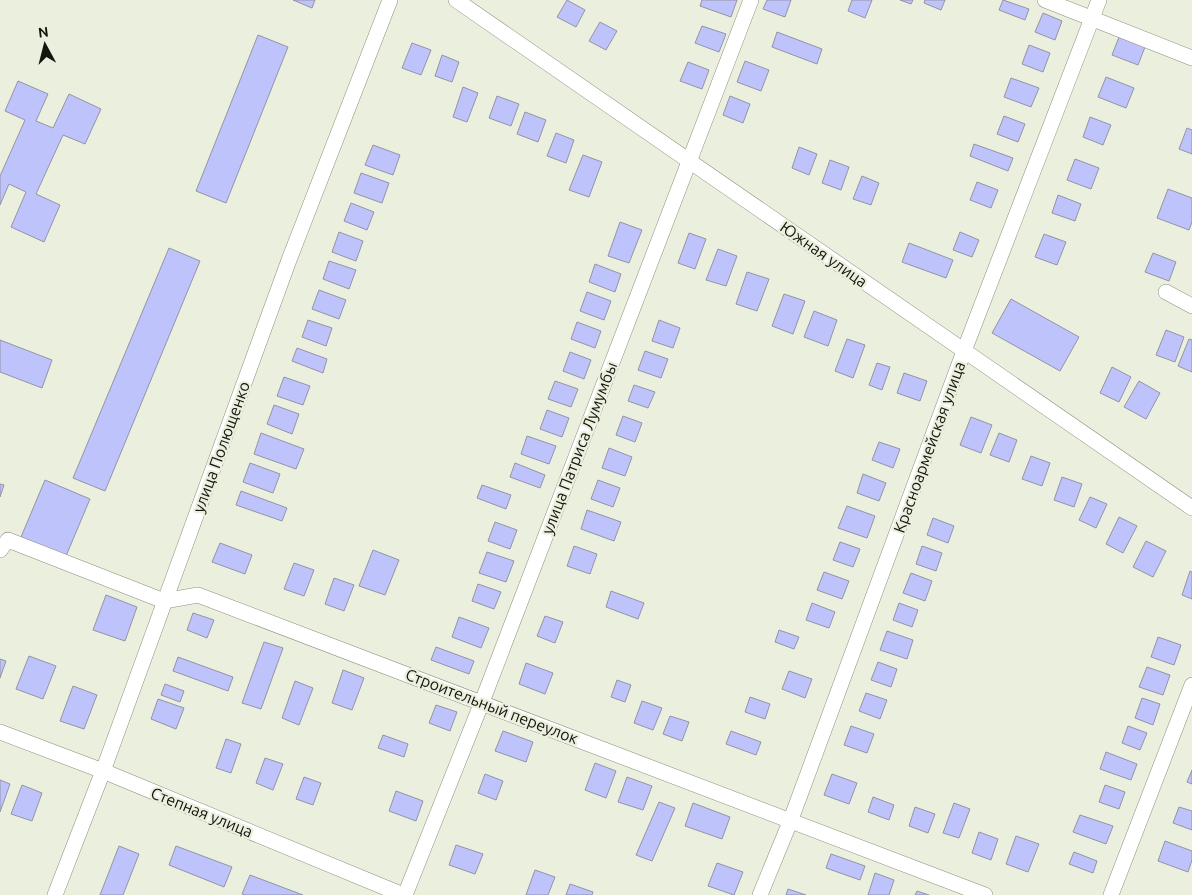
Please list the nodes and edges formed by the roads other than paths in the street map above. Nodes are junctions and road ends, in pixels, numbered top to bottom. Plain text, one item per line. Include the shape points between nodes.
1 (390, 0) edge
2 (456, 0) edge
3 (750, 0) edge
4 (1045, 0) edge
5 (1099, 0) edge
6 (1091, 20) junction
7 (1192, 58) edge
8 (689, 161) junction
9 (1166, 292) dead end
10 (1192, 306) edge
11 (964, 351) junction
12 (1192, 508) edge
13 (0, 550) edge
14 (164, 601) junction
15 (1192, 685) edge
16 (482, 702) junction
17 (0, 732) edge
18 (103, 771) junction
19 (790, 822) junction
20 (54, 895) edge
21 (404, 895) edge
22 (760, 895) edge
23 (985, 895) edge
24 (1111, 895) edge

1 - 14 street, улица Полющенко via 289,260
2 - 8 street, Южная улица
3 - 8 street, улица Патриса Лумумбы
4 - 6 street
5 - 6 street, Красноармейская улица
6 - 7 street
6 - 11 street, Красноармейская улица
8 - 11 street, Южная улица
8 - 16 street, улица Патриса Лумумбы
9 - 10 street
11 - 12 street, Южная улица
11 - 19 street, Красноармейская улица
13 - 14 street via 8,540
14 - 16 street, Строительный переулок via 198,595
14 - 18 street, улица Полющенко
15 - 24 street
16 - 19 street, Строительный переулок
16 - 21 street, улица Патриса Лумумбы
17 - 18 street, Степная улица
18 - 20 street, улица Полющенко
18 - 21 street, Степная улица
19 - 22 street, Красноармейская улица
19 - 23 street, Строительный переулок

